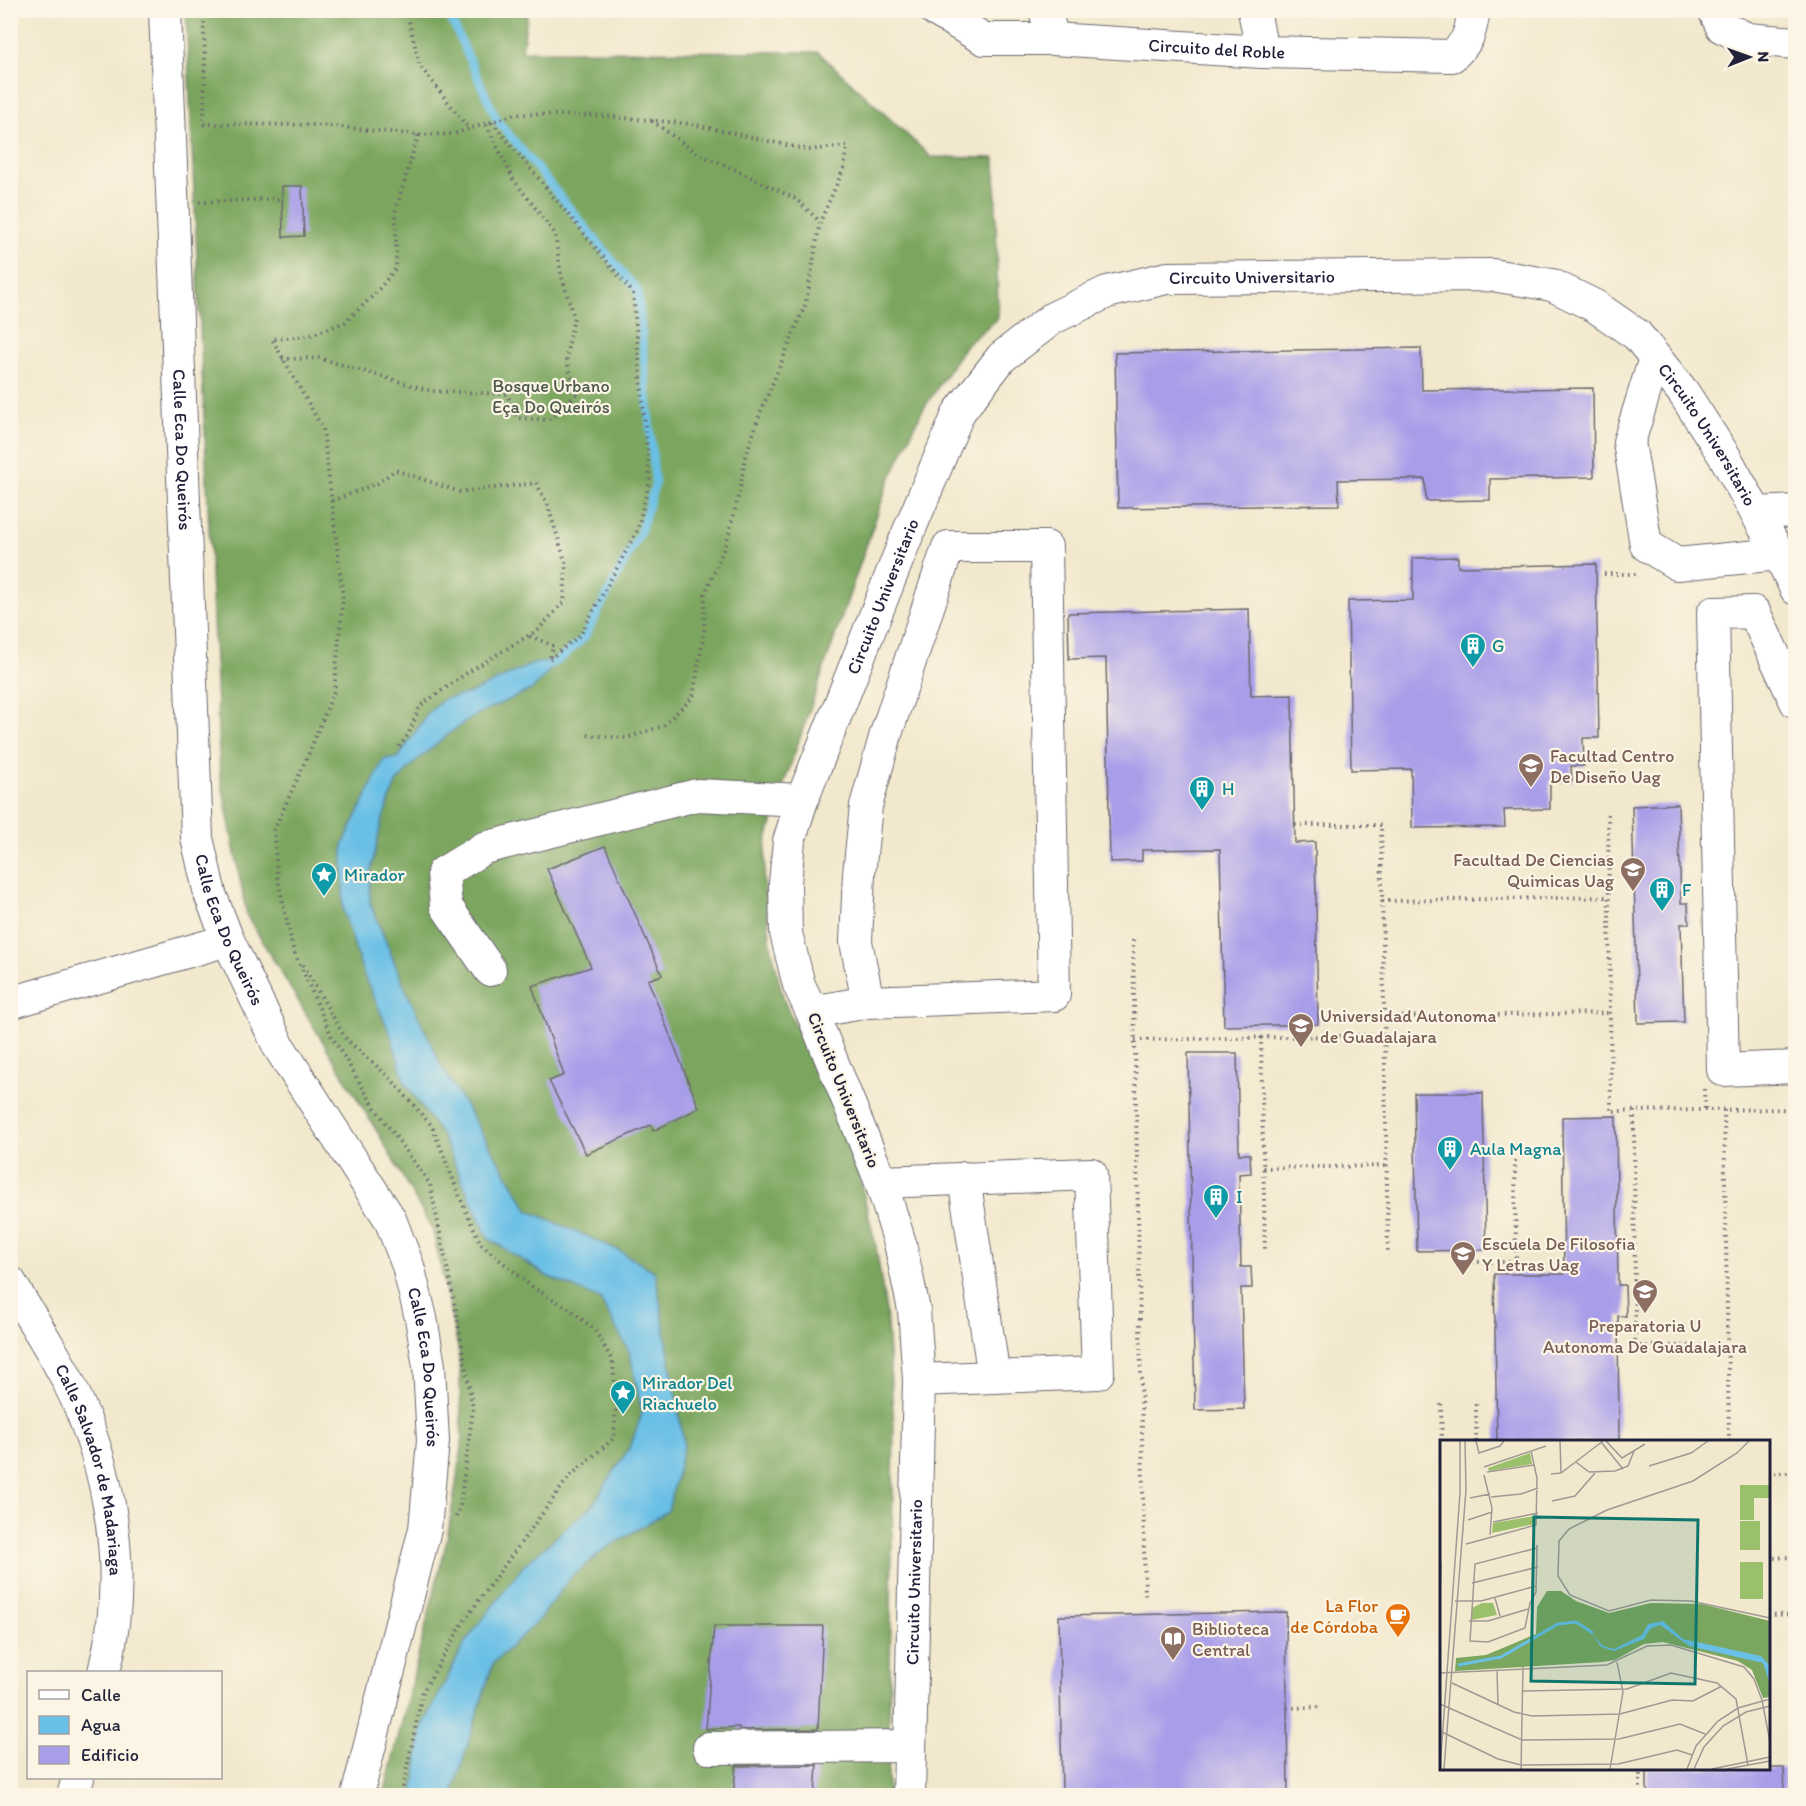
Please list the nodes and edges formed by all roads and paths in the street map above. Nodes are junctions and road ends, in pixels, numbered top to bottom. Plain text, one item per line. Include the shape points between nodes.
1 (165, 10) edge
2 (203, 10) edge
3 (406, 10) edge
4 (935, 10) edge
5 (1254, 10) edge
6 (1714, 10) edge
7 (1049, 25) edge
8 (1480, 31) edge
9 (1796, 43) edge
10 (1262, 52) junction
11 (652, 121) junction
12 (492, 122) junction
13 (486, 124) junction
14 (469, 129) junction
15 (418, 135) junction
16 (282, 199) dead end
17 (172, 203) junction
18 (820, 222) junction
19 (282, 358) junction
20 (1656, 358) junction
21 (332, 501) junction
22 (1796, 511) edge
23 (1756, 513) junction
24 (906, 538) junction
25 (948, 547) junction
26 (1779, 554) junction
27 (1796, 589) edge
28 (529, 635) junction
29 (1796, 702) edge
30 (586, 735) dead end
31 (397, 750) dead end
32 (802, 800) junction
33 (1608, 814) dead end
34 (1295, 825) dead end
35 (1609, 897) junction
36 (1382, 902) junction
37 (228, 940) junction
38 (1133, 940) dead end
39 (490, 970) dead end
40 (868, 1002) junction
41 (10, 1003) edge
42 (812, 1012) junction
43 (1610, 1013) junction
44 (1384, 1017) junction
45 (1384, 1035) junction
46 (1261, 1037) junction
47 (1135, 1040) junction
48 (1796, 1067) edge
49 (1796, 1109) edge
50 (1724, 1110) junction
51 (1634, 1111) junction
52 (1515, 1158) dead end
53 (1386, 1166) junction
54 (1263, 1168) junction
55 (964, 1178) junction
56 (881, 1182) junction
57 (1388, 1252) dead end
58 (1265, 1253) dead end
59 (1472, 1262) dead end
60 (10, 1282) edge
61 (1728, 1346) junction
62 (994, 1377) junction
63 (919, 1380) junction
64 (1441, 1404) dead end
65 (1476, 1404) dead end
66 (1442, 1440) edge
67 (1476, 1440) edge
68 (1730, 1440) edge
69 (1770, 1473) edge
70 (1796, 1473) edge
71 (1796, 1557) edge
72 (1770, 1558) edge
73 (1144, 1598) dead end
74 (1796, 1614) edge
75 (1770, 1615) edge
76 (104, 1671) edge
77 (1323, 1707) dead end
78 (1287, 1708) dead end
79 (910, 1746) junction
80 (709, 1748) dead end
81 (1640, 1770) edge
82 (78, 1779) edge
83 (73, 1796) edge
84 (357, 1796) edge
85 (401, 1796) edge
86 (909, 1796) edge
87 (1640, 1796) edge

1 - 17 street, Calle Eca Do Queirós
2 - 15 path via 204,124 320,125
3 - 14 path via 420,66
4 - 7 street, Circuito del Roble via 984,39
5 - 10 street
6 - 9 street via 1722,27 1748,39
7 - 10 street, Circuito del Roble
8 - 10 street, Circuito del Roble via 1452,56
11 - 12 path via 516,114
11 - 18 path via 698,154 796,199
11 - 18 path via 691,124 809,150 847,146 844,168
12 - 13 path
12 - 28 path via 633,293 650,480 637,531 581,634 550,659 554,646
13 - 14 path
13 - 19 path via 513,179 555,234 561,274 574,317 566,357 576,394 549,420 517,418 507,394 431,391 319,358
14 - 15 path via 453,134
15 - 19 path via 396,210 396,268 345,322 309,336 272,339
16 - 17 path
17 - 37 street, Calle Eca Do Queirós via 197,838 210,894
18 - 30 path via 806,303 755,427 727,541 705,594 704,633 693,698 663,726 626,738
19 - 21 path via 323,429
20 - 23 street, Circuito Universitario via 1725,457
20 - 24 street, Circuito Universitario via 1637,335 1595,306 1552,285 1492,275 1167,278 1107,292 1053,318 1002,357 959,412
20 - 26 street via 1629,442 1646,545 1677,564
21 - 28 path via 378,483 395,470 460,492 536,483 547,503 566,564 564,602
21 - 85 path via 343,597 334,690 274,830 277,875 293,949 346,1039 391,1079 432,1126 481,1244 532,1287 570,1309 595,1330 613,1362 616,1405 614,1438 569,1477 466,1618 423,1690
22 - 23 street
23 - 26 street, Circuito Universitario
24 - 25 street
24 - 32 street, Circuito Universitario
25 - 40 street via 866,806 856,942
25 - 40 street via 1046,547 1054,995
26 - 27 street, Circuito Universitario
28 - 31 path via 420,706
29 - 48 street via 1754,612 1713,613 1723,1070
32 - 39 street via 697,795 484,848 443,873 446,906
32 - 42 street, Circuito Universitario via 789,841 786,933 799,985
33 - 35 path
34 - 36 path via 1381,825
35 - 36 path
35 - 43 path
36 - 44 path
37 - 41 street
37 - 84 street, Calle Eca Do Queirós via 279,1047 390,1219 408,1266 429,1366 433,1442 425,1529
38 - 47 path
40 - 42 street
42 - 56 street, Circuito Universitario
43 - 44 path
43 - 51 path via 1611,1111
44 - 45 path
45 - 46 path
45 - 53 path
46 - 47 path
46 - 54 path
47 - 73 path
49 - 50 path
50 - 51 path
50 - 61 path
51 - 61 path via 1635,1346
52 - 59 path via 1516,1262
53 - 54 path
53 - 57 path
54 - 58 path
55 - 56 street
55 - 62 street
55 - 62 street via 1090,1174 1098,1373
56 - 63 street, Circuito Universitario via 900,1243 914,1310
60 - 76 street, Calle Salvador de Madariaga via 68,1381 91,1435 106,1492 115,1544 116,1598
61 - 68 path
62 - 63 street
63 - 79 street, Circuito Universitario
64 - 66 path
65 - 67 path
69 - 70 path
71 - 72 path
74 - 75 path
77 - 78 path
79 - 80 street
79 - 86 street, Circuito Universitario
81 - 87 path
82 - 83 street

